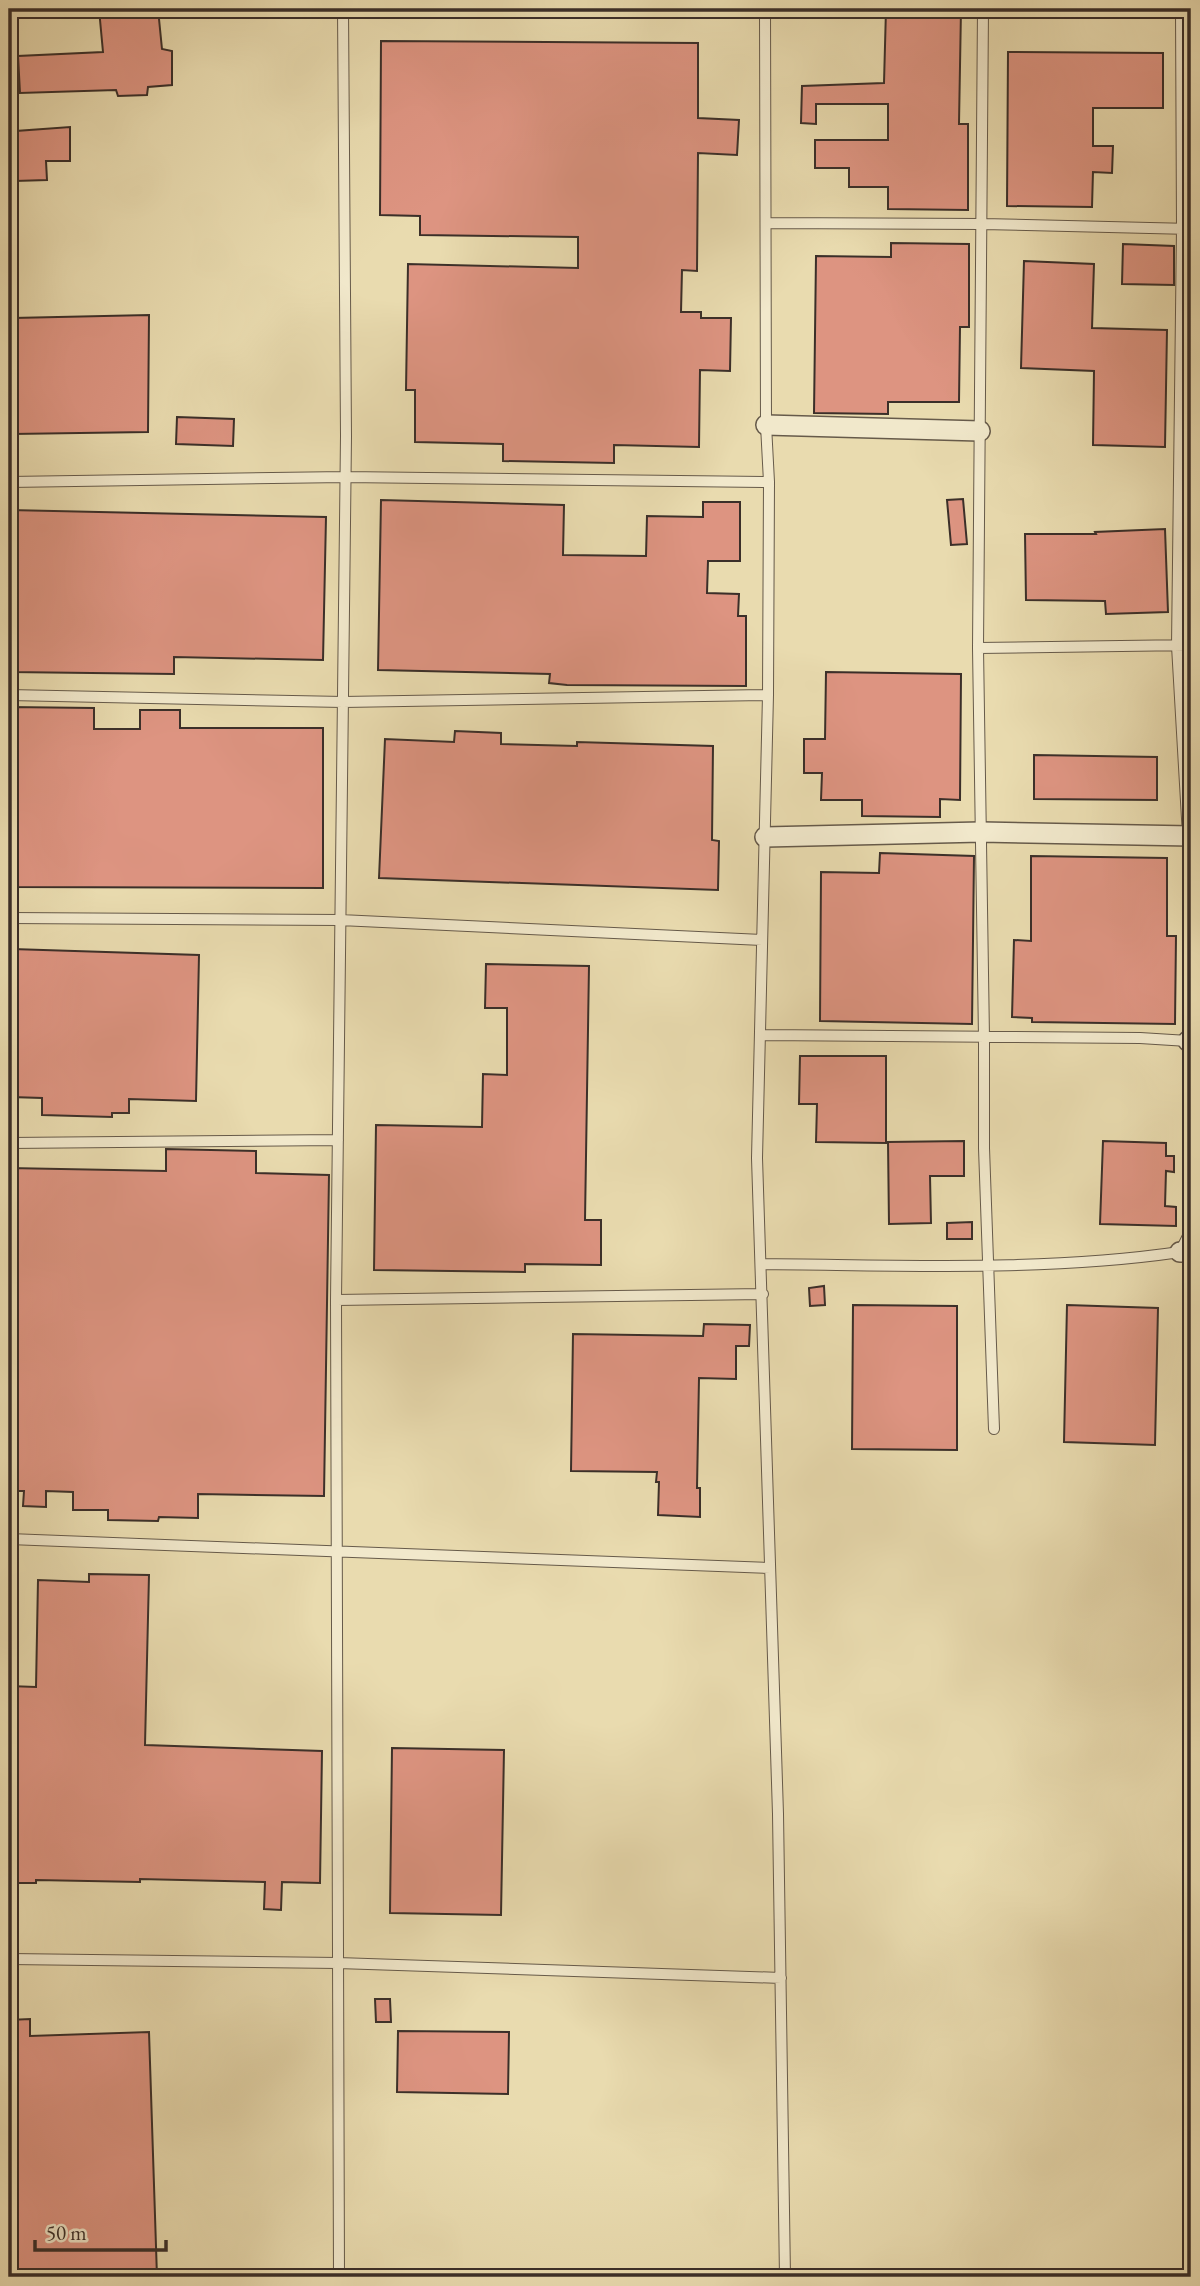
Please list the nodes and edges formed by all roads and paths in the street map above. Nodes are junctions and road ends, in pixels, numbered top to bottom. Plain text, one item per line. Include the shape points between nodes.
1 (343, 9) edge
2 (765, 9) edge
3 (983, 9) edge
4 (1181, 9) edge
5 (766, 223) junction
6 (982, 224) junction
7 (1187, 229) edge
8 (766, 425) junction
9 (980, 431) junction
10 (345, 477) junction
11 (9, 482) edge
12 (769, 482) junction
13 (1191, 645) edge
14 (1177, 646) junction
15 (978, 648) junction
16 (9, 695) edge
17 (768, 695) junction
18 (343, 702) junction
19 (981, 832) junction
20 (1190, 836) edge
21 (765, 837) junction
22 (9, 918) edge
23 (340, 920) junction
24 (762, 940) junction
25 (760, 1035) junction
26 (984, 1038) junction
27 (1190, 1041) edge
28 (338, 1140) junction
29 (9, 1143) edge
30 (1191, 1181) edge
31 (1191, 1230) edge
32 (1185, 1252) edge
33 (761, 1264) junction
34 (988, 1265) junction
35 (763, 1294) junction
36 (336, 1300) junction
37 (994, 1429) dead end
38 (9, 1539) edge
39 (337, 1551) junction
40 (770, 1567) junction
41 (9, 1959) edge
42 (338, 1963) junction
43 (781, 1978) junction
44 (339, 2277) edge
45 (785, 2277) edge

1 - 10 lane
2 - 5 lane
3 - 6 lane
4 - 7 lane
5 - 6 lane
5 - 8 lane
6 - 7 lane
6 - 9 lane
7 - 14 lane
8 - 9 street
8 - 12 lane
9 - 15 lane
10 - 11 lane
10 - 12 lane
10 - 18 lane
12 - 17 lane
13 - 14 lane
14 - 15 lane
14 - 20 lane
15 - 19 lane
16 - 18 lane
17 - 18 lane
17 - 21 lane
18 - 23 lane
19 - 20 street
19 - 21 street
19 - 26 lane
20 - 27 lane
21 - 24 lane
22 - 23 lane
23 - 24 lane
23 - 28 lane
24 - 25 lane
25 - 26 lane
25 - 33 lane via 757,1158
26 - 27 lane
26 - 34 lane
27 - 30 lane
28 - 29 lane
28 - 36 lane
31 - 32 lane
32 - 34 lane
33 - 34 lane
33 - 35 lane
34 - 37 lane
35 - 36 lane
35 - 40 lane
36 - 39 lane
38 - 39 lane
39 - 40 lane
39 - 42 lane
40 - 43 lane
41 - 42 lane
42 - 43 lane
42 - 44 lane
43 - 45 lane

